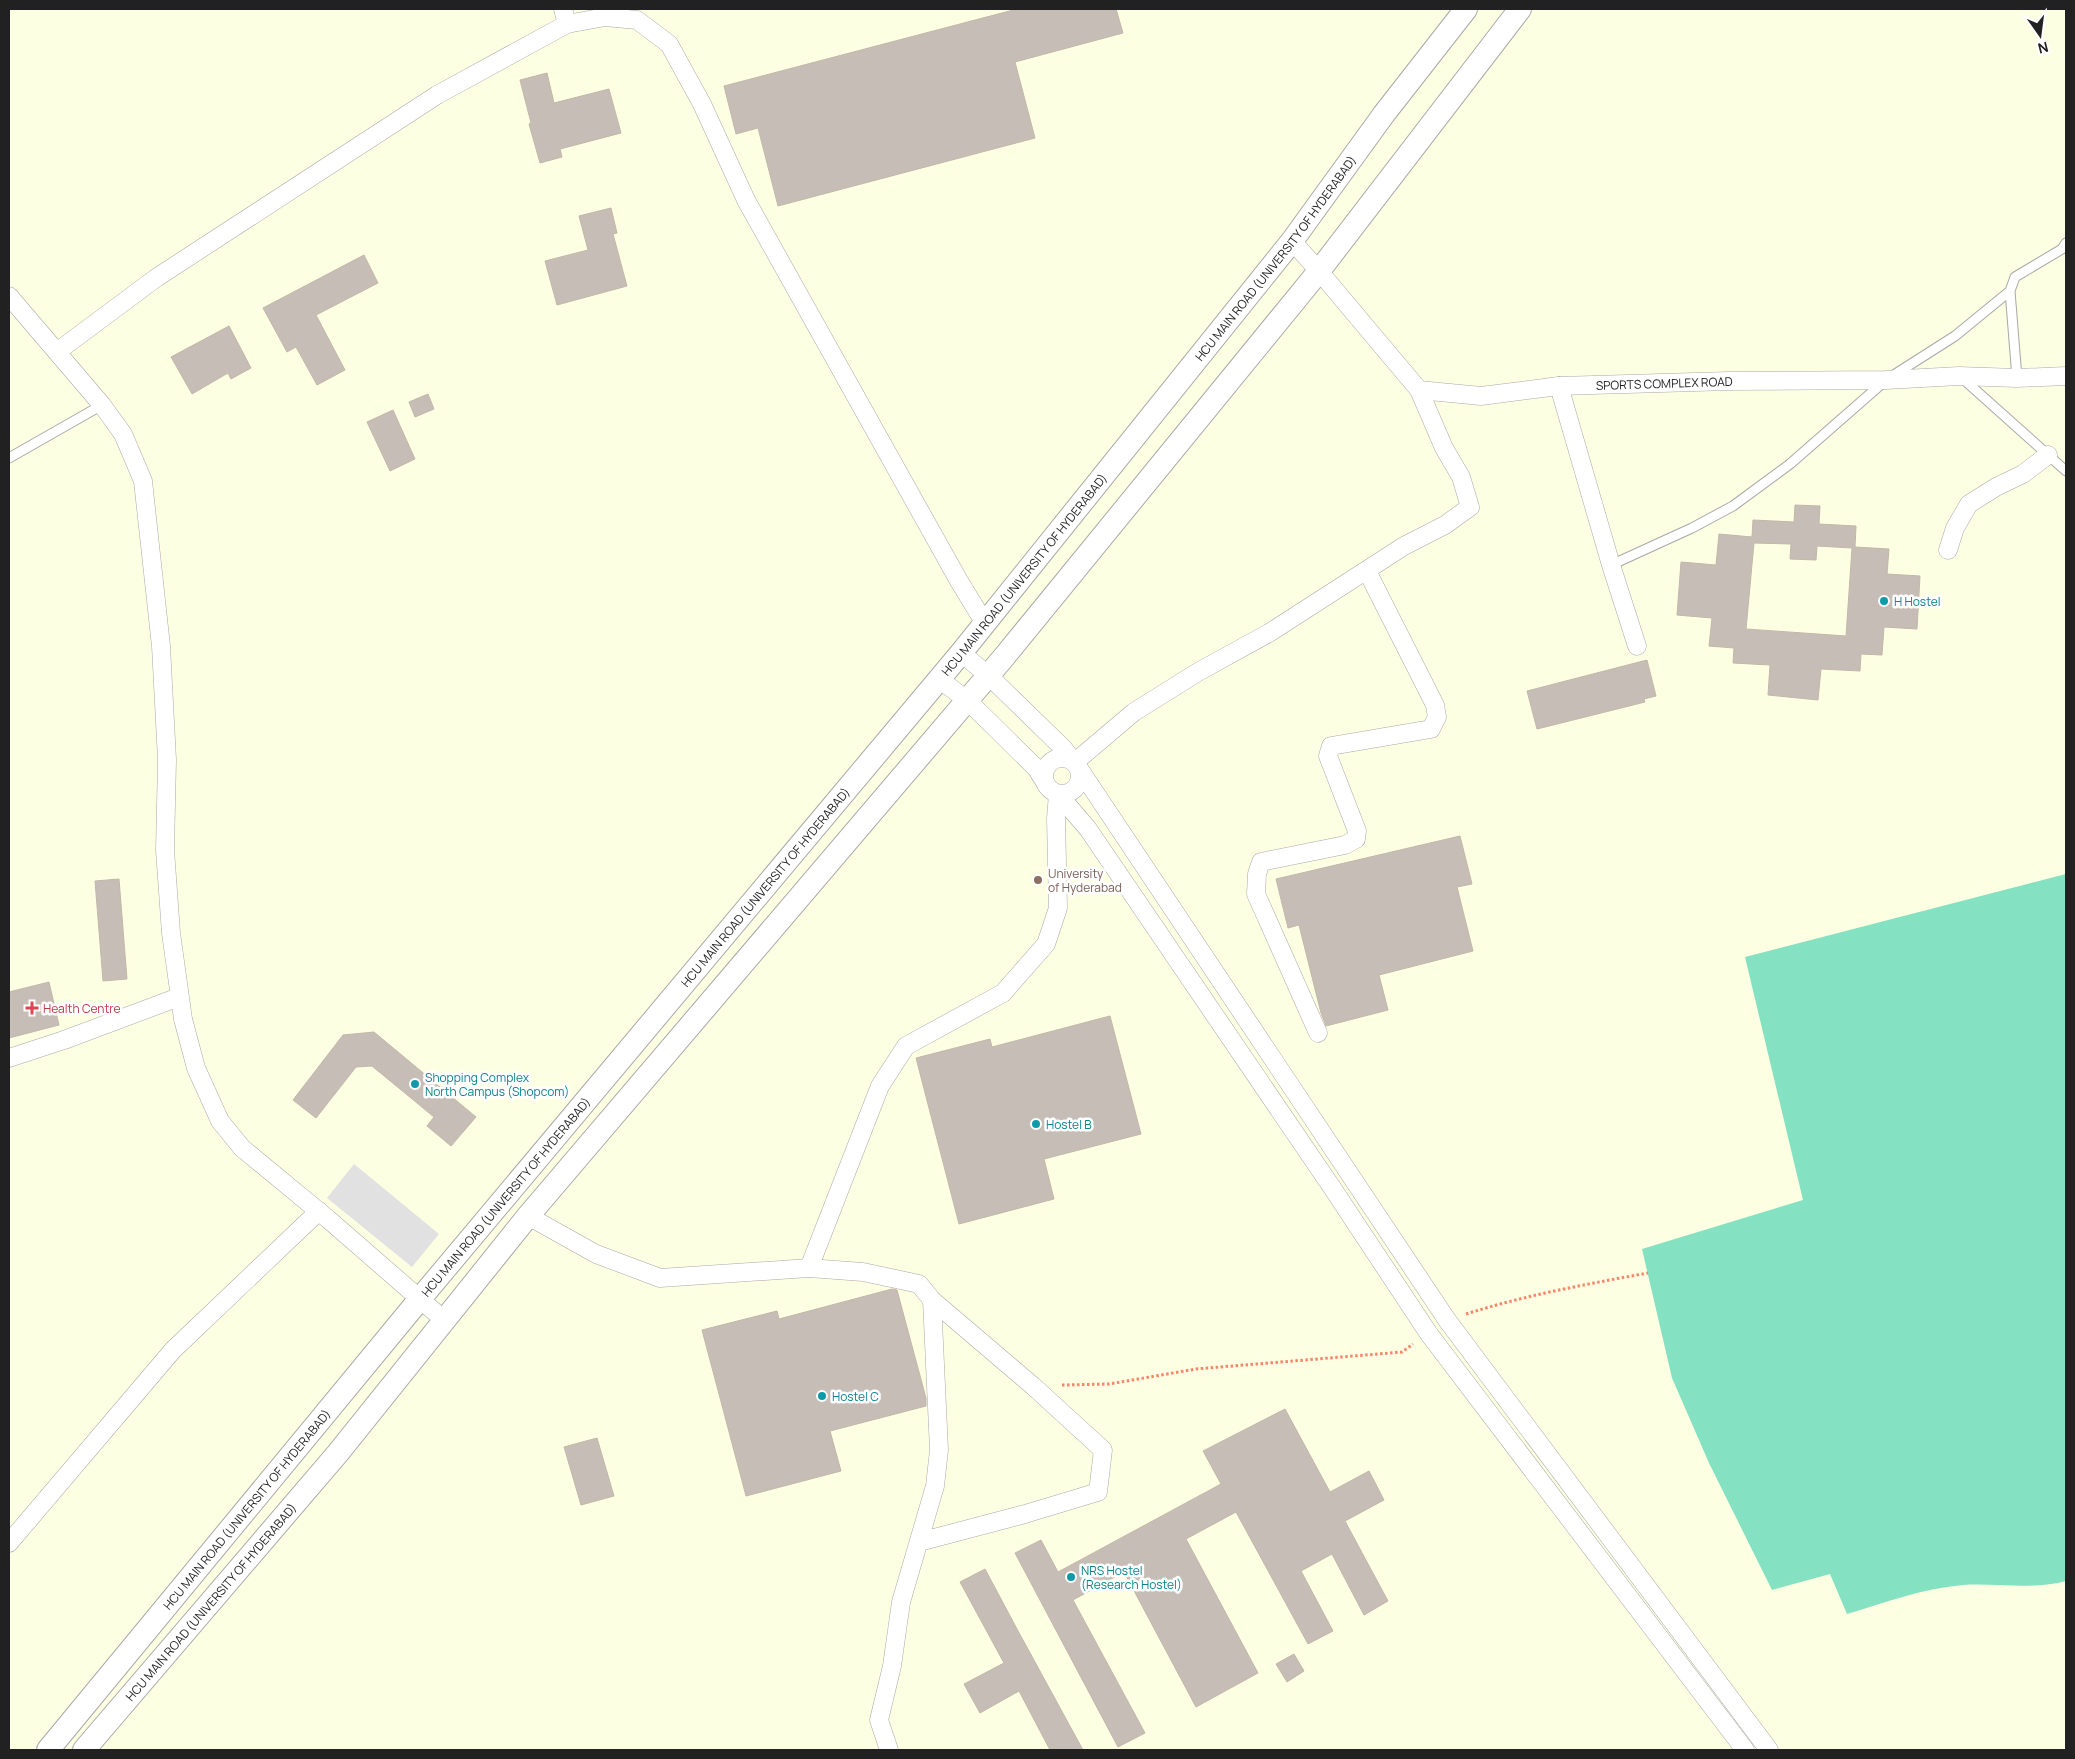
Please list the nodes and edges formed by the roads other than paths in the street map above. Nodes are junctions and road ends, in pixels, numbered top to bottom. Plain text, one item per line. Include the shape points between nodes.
1 (1466, 9) edge
2 (1520, 9) edge
3 (565, 16) edge
4 (1292, 241) junction
5 (2066, 243) edge
6 (1319, 271) junction
7 (2010, 291) junction
8 (9, 296) edge
9 (58, 351) junction
10 (1959, 376) junction
11 (2066, 376) edge
12 (2017, 378) junction
13 (1886, 380) junction
14 (1560, 386) junction
15 (1419, 390) junction
16 (102, 405) junction
17 (2048, 454) junction
18 (9, 458) edge
19 (2066, 471) edge
20 (1948, 550) dead end
21 (1611, 565) junction
22 (1368, 571) junction
23 (984, 622) junction
24 (1637, 646) dead end
25 (961, 652) junction
26 (988, 675) junction
27 (939, 679) junction
28 (967, 700) junction
29 (1076, 764) junction
30 (1045, 782) junction
31 (1058, 794) junction
32 (179, 997) junction
33 (1318, 1033) dead end
34 (9, 1058) edge
35 (319, 1211) junction
36 (528, 1216) junction
37 (808, 1268) junction
38 (419, 1300) junction
39 (932, 1300) junction
40 (444, 1320) junction
41 (1447, 1320) junction
42 (1429, 1334) junction
43 (9, 1542) edge
44 (919, 1542) junction
45 (48, 1750) edge
46 (84, 1750) edge
47 (889, 1750) edge
48 (1745, 1750) edge
49 (1769, 1750) edge

1 - 4 street, HCU MAIN ROAD (UNIVERSITY OF HYDERABAD) via 1384,114
2 - 6 street
3 - 9 street via 437,95 156,278
3 - 23 street via 637,20 669,44 702,104 746,200
4 - 6 street
4 - 23 street, HCU MAIN ROAD (UNIVERSITY OF HYDERABAD)
5 - 7 lane via 2015,277
6 - 15 street
6 - 26 street
7 - 12 lane
7 - 13 lane via 1955,336
8 - 9 street
9 - 16 street
10 - 12 street, SPORTS COMPLEX ROAD
10 - 13 street, SPORTS COMPLEX ROAD
10 - 17 lane
11 - 12 street, SPORTS COMPLEX ROAD
13 - 14 street, SPORTS COMPLEX ROAD
13 - 21 lane via 1790,464 1733,506
14 - 15 street, SPORTS COMPLEX ROAD via 1481,396
14 - 21 street
15 - 22 street via 1444,448 1461,477 1470,507
16 - 18 lane
16 - 32 street via 123,434 143,481 161,646 167,760 165,850
17 - 19 lane
17 - 20 street via 2024,474 1969,504 1955,528
21 - 24 street
22 - 29 street via 1134,712
22 - 33 street via 1435,705 1437,717 1431,729 1331,746 1328,756 1357,831 1356,839 1345,845 1261,862 1256,894
23 - 25 street, HCU MAIN ROAD (UNIVERSITY OF HYDERABAD)
25 - 26 street
25 - 27 street, HCU MAIN ROAD (UNIVERSITY OF HYDERABAD)
26 - 28 street
26 - 29 street
27 - 28 street
27 - 38 street, HCU MAIN ROAD (UNIVERSITY OF HYDERABAD)
28 - 30 street via 1036,768
28 - 36 street
29 - 30 street via 1061,757 1050,761 1044,771
29 - 31 street via 1080,782 1071,792
29 - 41 street
30 - 31 street
31 - 37 street via 1058,908 1046,944 1003,993 906,1046 880,1086
31 - 42 street via 1088,829
32 - 34 street
32 - 35 street via 196,1068 220,1121 242,1148
35 - 38 street
35 - 43 street via 173,1350
36 - 37 street via 596,1254 660,1278
36 - 40 street
37 - 39 street via 863,1272 918,1284
38 - 40 street
38 - 45 street, HCU MAIN ROAD (UNIVERSITY OF HYDERABAD)
39 - 44 street via 939,1450 935,1486
39 - 44 street via 1034,1386 1103,1450 1098,1492
40 - 46 street, HCU MAIN ROAD (UNIVERSITY OF HYDERABAD) via 338,1453
41 - 42 street
41 - 49 street
42 - 48 street
44 - 47 street via 901,1602 892,1666 878,1720

